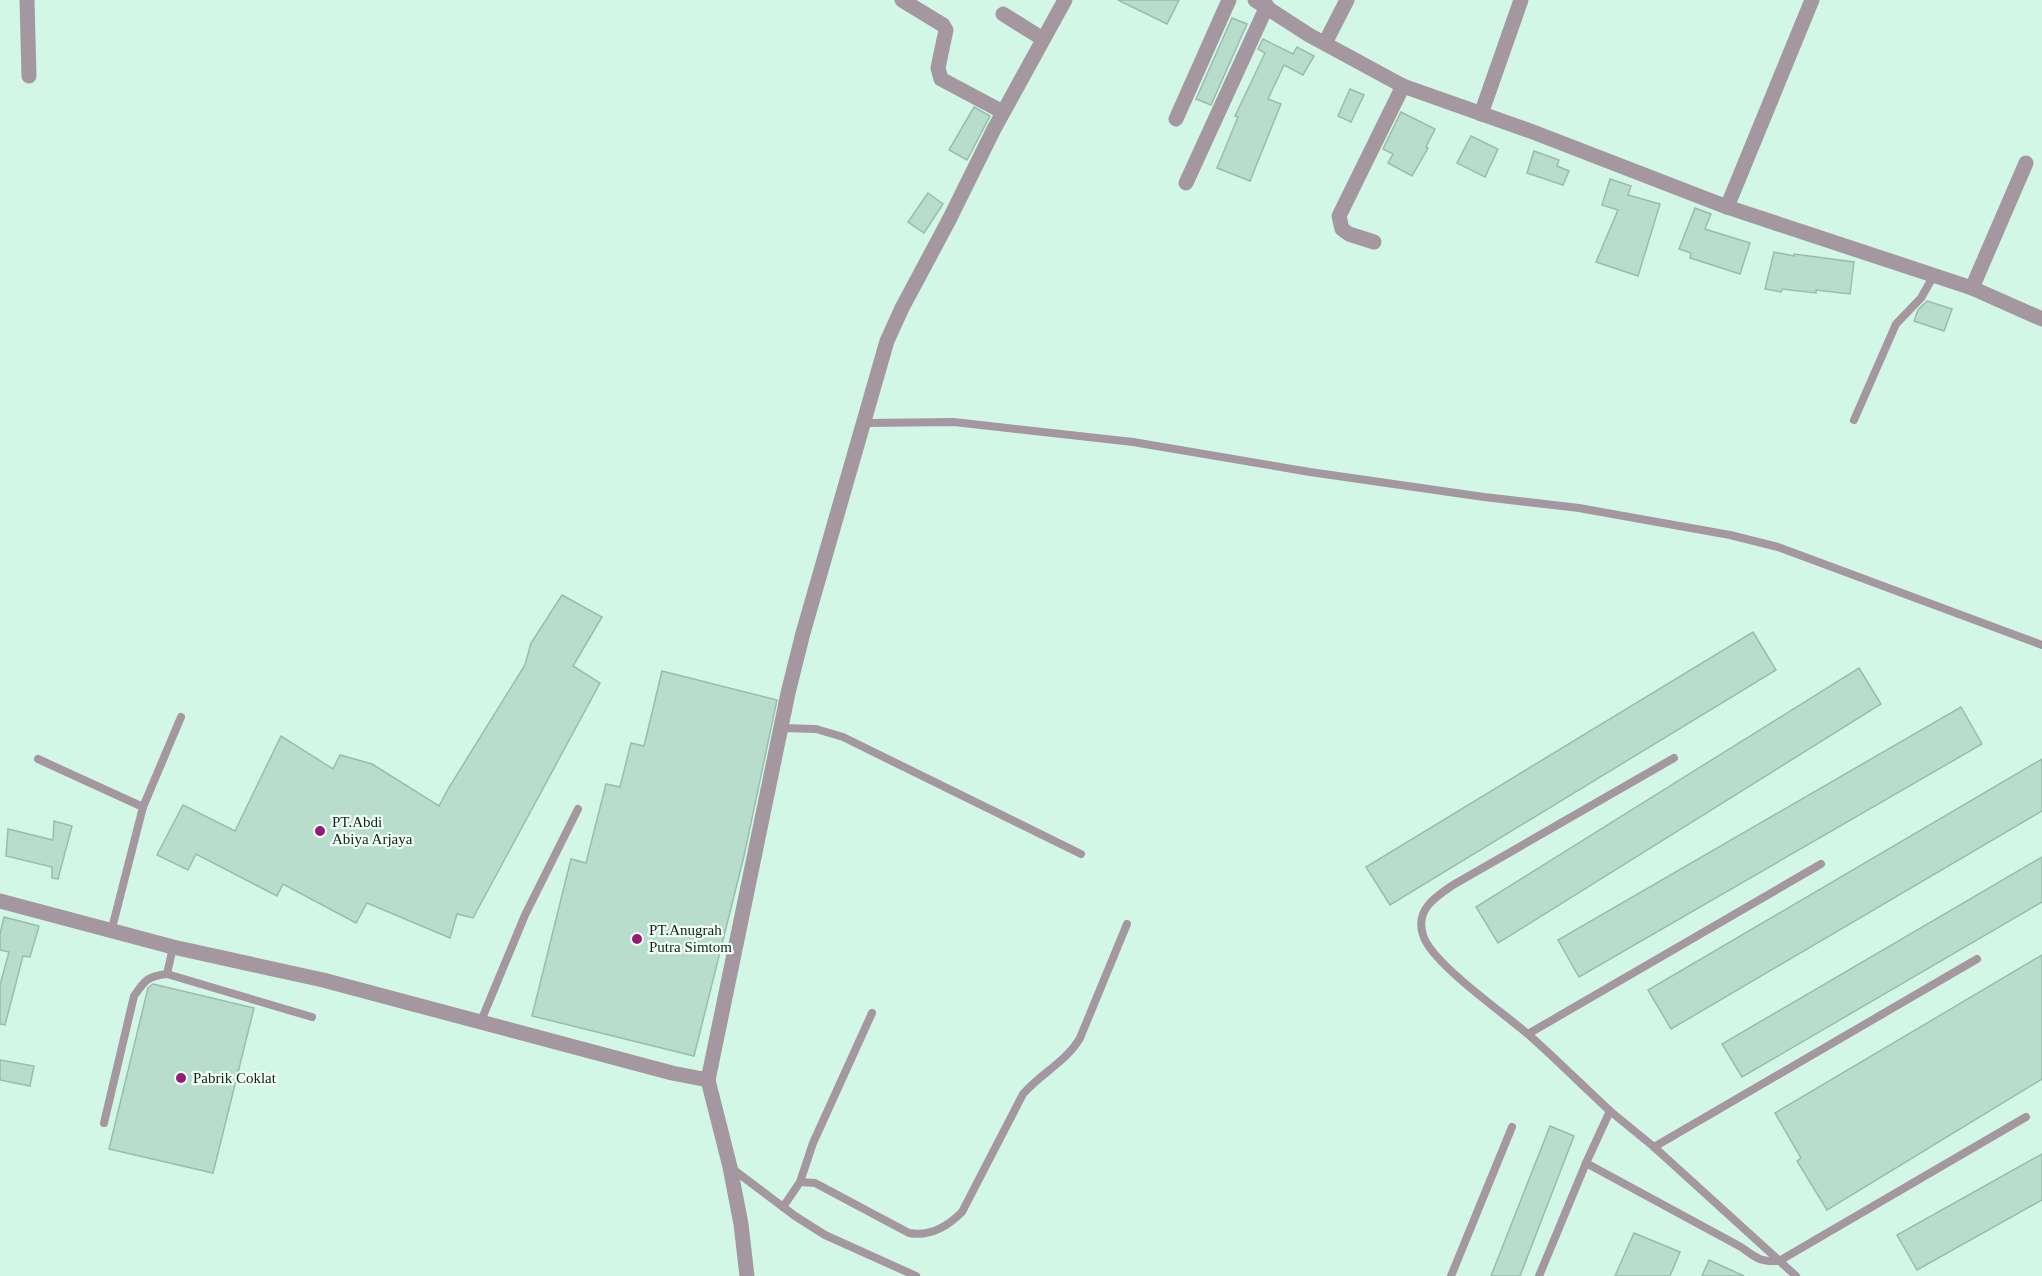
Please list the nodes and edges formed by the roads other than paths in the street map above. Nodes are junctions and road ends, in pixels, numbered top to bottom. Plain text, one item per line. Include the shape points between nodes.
1 (27, 0) edge
2 (902, 0) edge
3 (1065, 0) edge
4 (1228, 0) edge
5 (1347, 0) edge
6 (1521, 0) edge
7 (1812, 0) edge
8 (1261, 3) edge
9 (1003, 15) dead end
10 (1043, 39) junction
11 (1325, 43) junction
12 (29, 76) dead end
13 (1403, 86) junction
14 (1003, 112) junction
15 (1481, 114) junction
16 (1176, 119) dead end
17 (2026, 163) dead end
18 (1186, 183) dead end
19 (1727, 207) junction
20 (1374, 242) dead end
21 (1934, 275) junction
22 (1972, 288) junction
23 (2042, 319) edge
24 (1854, 420) dead end
25 (865, 423) junction
26 (2042, 645) edge
27 (181, 717) dead end
28 (781, 728) junction
29 (1674, 758) dead end
30 (38, 759) dead end
31 (143, 807) junction
32 (578, 808) dead end
33 (1081, 854) dead end
34 (1821, 864) dead end
35 (0, 902) edge
36 (1127, 924) dead end
37 (111, 932) junction
38 (173, 947) junction
39 (1977, 959) dead end
40 (167, 974) junction
41 (872, 1013) dead end
42 (312, 1017) dead end
43 (481, 1021) junction
44 (1528, 1034) junction
45 (708, 1080) junction
46 (1610, 1111) junction
47 (2026, 1117) dead end
48 (104, 1123) dead end
49 (1512, 1127) dead end
50 (1654, 1147) junction
51 (1586, 1163) junction
52 (730, 1167) junction
53 (800, 1182) junction
54 (783, 1207) junction
55 (1779, 1261) junction
56 (747, 1276) edge
57 (916, 1276) edge
58 (1451, 1276) edge
59 (1539, 1276) edge
60 (1796, 1276) edge

1 - 12 street
2 - 14 street via 946,30 938,68 941,79
3 - 10 street
4 - 16 street
5 - 11 street
6 - 15 street
7 - 19 street
8 - 11 street
8 - 18 street
9 - 10 street
10 - 14 street
11 - 13 street
13 - 15 street
13 - 20 street via 1340,216 1342,229
14 - 25 street via 902,308 879,365
15 - 19 street
17 - 22 street
19 - 21 street
21 - 22 street
21 - 24 lane via 1921,298 1896,324
22 - 23 street
25 - 26 lane via 954,422 1133,442 1310,472 1579,508 1730,535 1778,547
25 - 28 street via 803,633
27 - 31 lane
28 - 33 lane via 816,729 843,737
28 - 45 street
29 - 44 lane via 1453,885 1432,898 1424,911 1423,937 1434,953
30 - 31 lane
31 - 37 lane
32 - 43 lane via 525,915
34 - 44 lane
35 - 37 street
36 - 53 lane via 1073,1050 1023,1094 962,1212 952,1222 932,1233 909,1233 815,1183
37 - 38 street
38 - 40 lane
38 - 43 street
39 - 50 lane
40 - 42 lane
40 - 48 lane via 152,976 134,996
41 - 53 lane via 813,1143
43 - 45 street
44 - 46 lane
45 - 52 street
46 - 50 lane
46 - 51 lane
47 - 55 lane
49 - 58 lane
50 - 55 lane
51 - 55 lane via 1758,1259
51 - 59 lane
52 - 54 lane
52 - 56 street
53 - 54 lane
54 - 57 lane via 825,1235
55 - 60 lane

